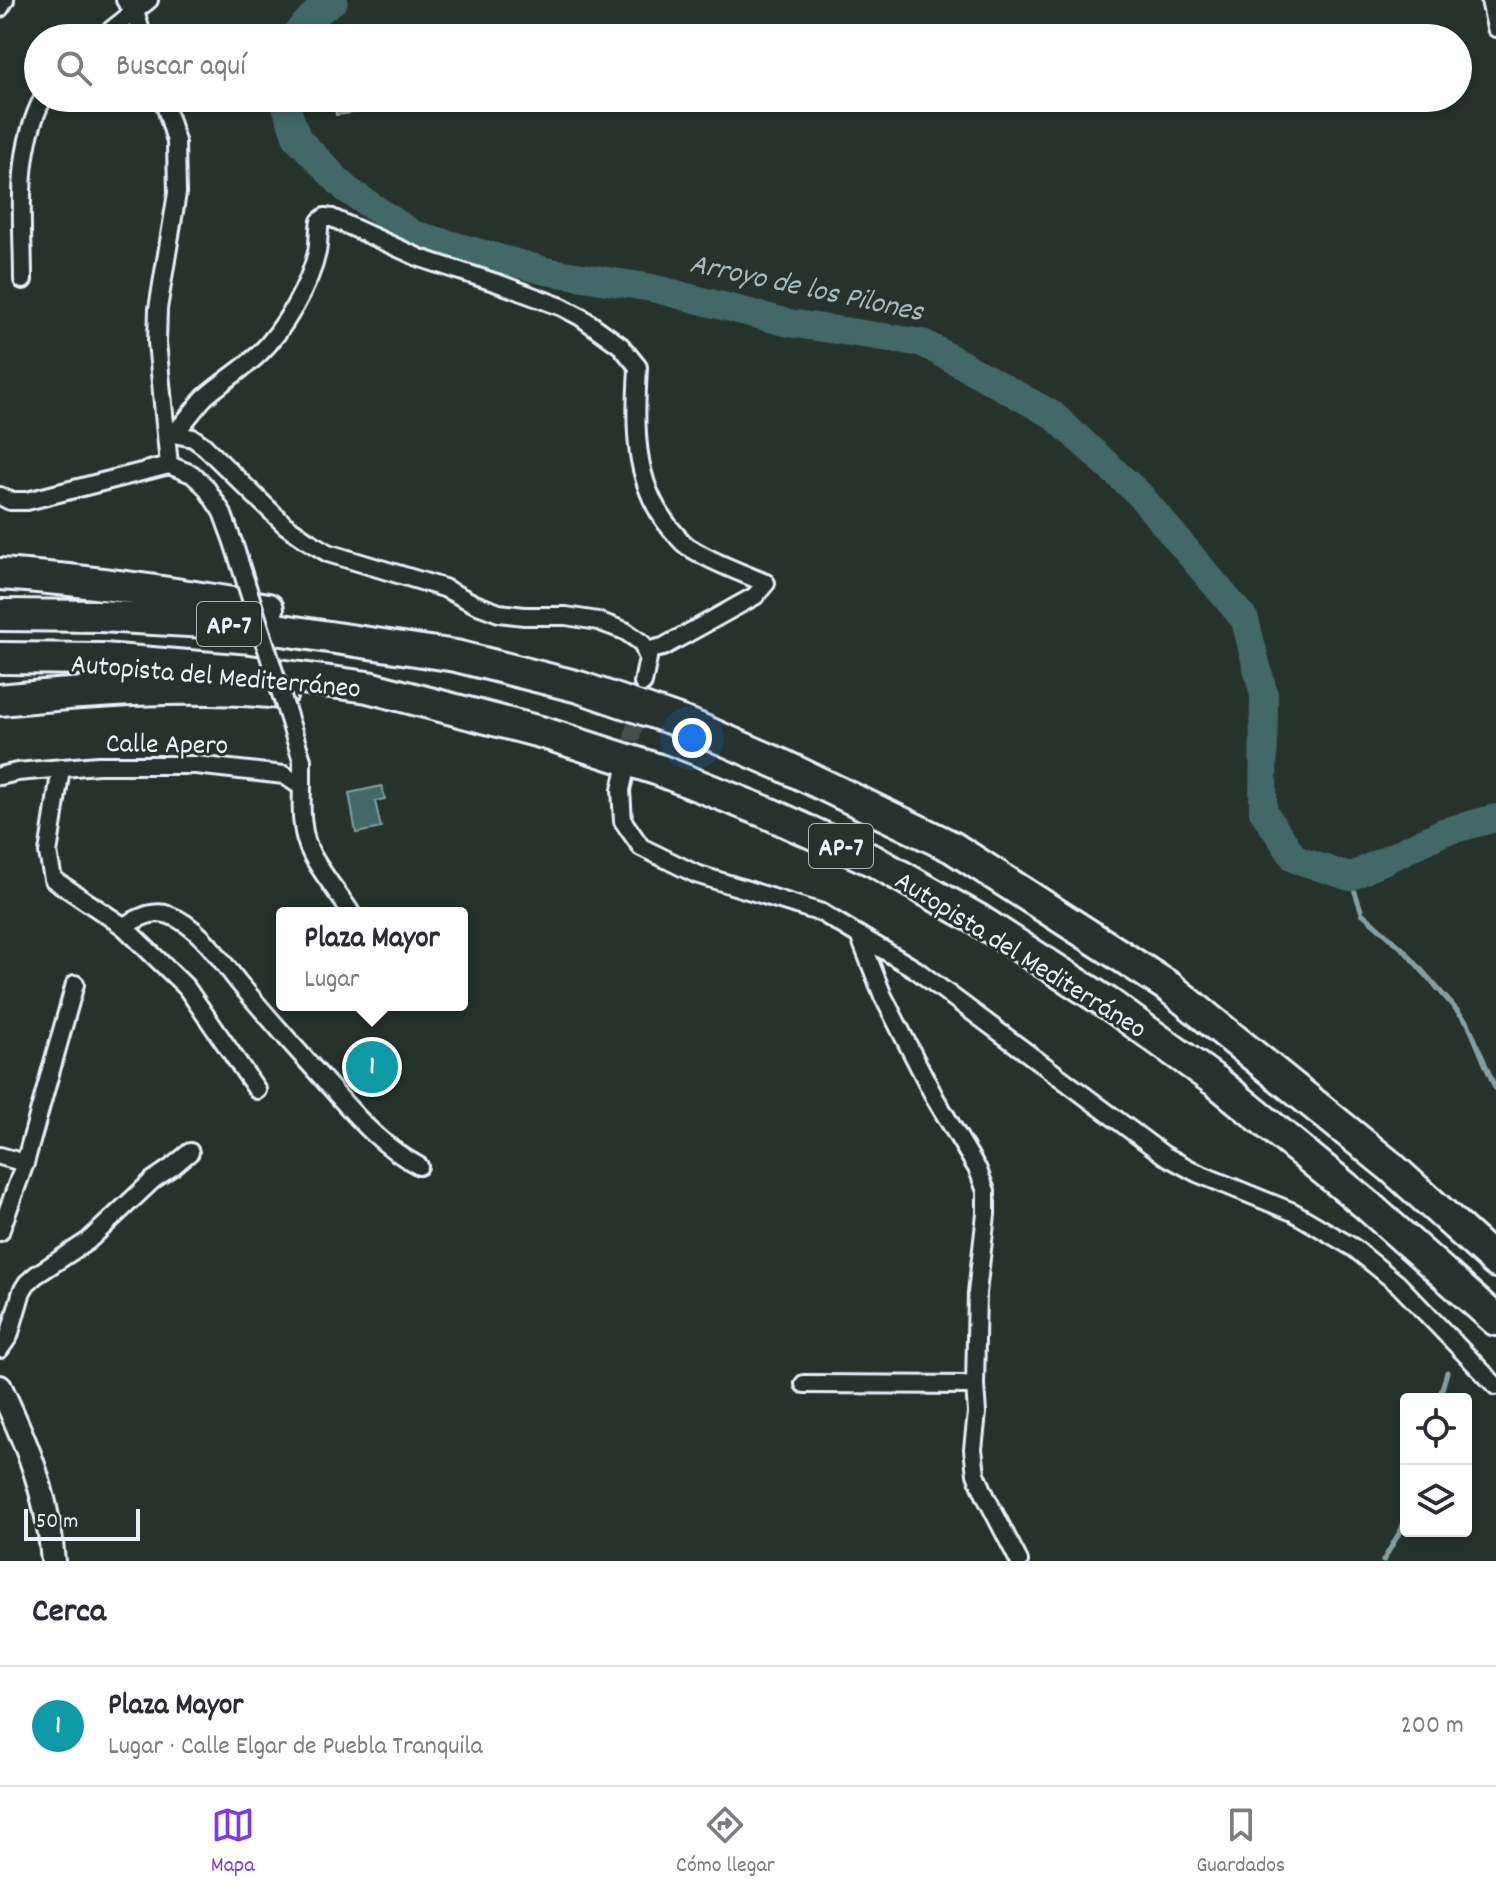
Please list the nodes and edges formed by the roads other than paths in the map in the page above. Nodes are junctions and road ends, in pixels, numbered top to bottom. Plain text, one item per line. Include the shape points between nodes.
1 (5, 0) edge
2 (149, 0) edge
3 (1490, 0) edge
4 (130, 5) edge
5 (0, 8) edge
6 (113, 24) edge
7 (137, 24) edge
8 (1496, 28) edge
9 (36, 112) edge
10 (167, 112) edge
11 (23, 280) dead end
12 (171, 436) junction
13 (169, 465) junction
14 (0, 496) edge
15 (0, 574) edge
16 (0, 615) edge
17 (645, 651) junction
18 (456, 656) junction
19 (0, 658) edge
20 (643, 683) tunnel mouth
21 (0, 700) edge
22 (422, 702) junction
23 (627, 764) tunnel mouth
24 (61, 768) junction
25 (0, 776) edge
26 (302, 787) junction
27 (347, 907) edge
28 (123, 926) junction
29 (859, 935) junction
30 (75, 984) dead end
31 (257, 1090) dead end
32 (190, 1152) dead end
33 (0, 1156) edge
34 (25, 1163) junction
35 (419, 1166) dead end
36 (0, 1232) edge
37 (1496, 1262) edge
38 (1496, 1320) edge
39 (0, 1349) edge
40 (804, 1384) dead end
41 (975, 1385) junction
42 (1496, 1386) edge
43 (0, 1387) edge
44 (53, 1561) edge
45 (1019, 1561) edge

1 - 5 street
2 - 4 street
3 - 8 street
4 - 6 street
4 - 7 street
9 - 11 street via 22,181
10 - 12 street via 176,141 177,193 157,342
12 - 13 street
12 - 17 street via 193,438 204,446 285,525 328,553 444,588 499,613 598,621 625,631
12 - 17 street via 208,394 260,353 283,324 302,291 325,217 420,258 562,307 621,346 638,367 637,450 647,490 662,517 684,544 766,583 755,596 663,647
13 - 14 street via 27,501
13 - 26 street, bridge via 192,474 222,512 302,760
15 - 18 highway via 169,592 307,616 407,637
16 - 18 highway, Autopista del Mediterráneo / AP-7 via 242,624
17 - 20 street
18 - 37 highway, Autopista del Mediterráneo / AP-7 via 579,687 690,725 952,847 1169,987 1390,1166
19 - 22 highway, Autopista del Mediterráneo / AP-7 via 103,659 249,671 368,687
21 - 22 highway via 168,690
22 - 38 highway, Autopista del Mediterráneo / AP-7 via 659,770 874,861 977,919 1217,1082
23 - 29 street via 621,790 623,821 641,847 696,874 822,913
24 - 25 street, Calle Apero
24 - 26 street, Calle Apero via 196,765 284,775
24 - 28 street via 48,853 53,879
26 - 27 street via 306,841
28 - 31 street via 186,987
28 - 35 street via 151,913 185,924 367,1129
29 - 41 street via 883,996 986,1191
29 - 42 street via 915,969 1164,1155 1293,1212 1354,1248 1398,1284
30 - 34 street
32 - 39 street via 88,1241 27,1283
33 - 34 street
34 - 36 street
40 - 41 street
41 - 45 street via 976,1474
43 - 44 main road via 40,1481

